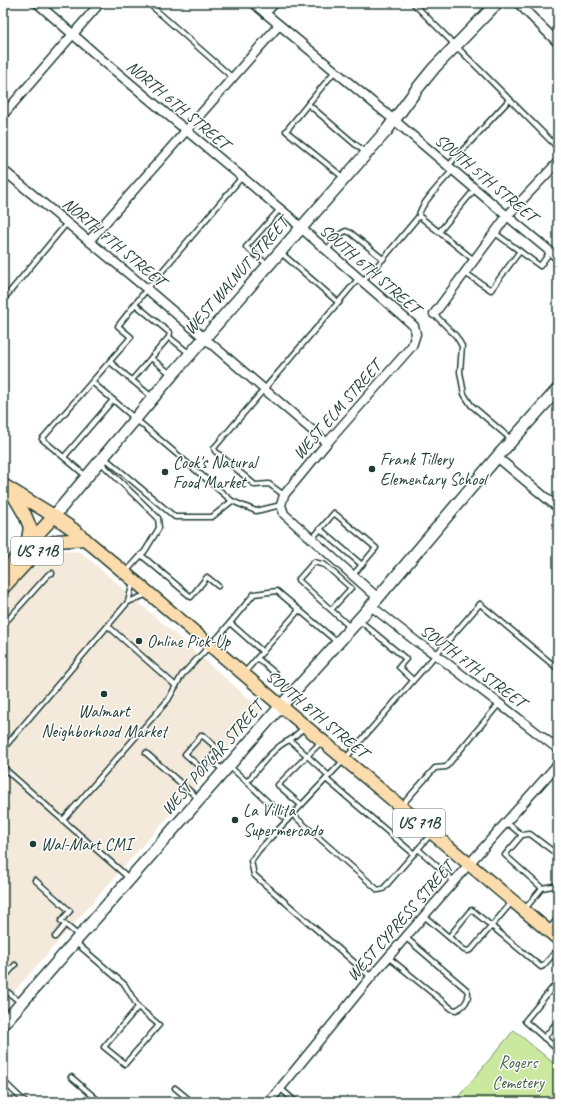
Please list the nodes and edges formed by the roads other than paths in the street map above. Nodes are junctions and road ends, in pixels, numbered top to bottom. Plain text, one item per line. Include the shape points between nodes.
1 (37, 3) edge
2 (100, 3) edge
3 (148, 3) edge
4 (253, 3) edge
5 (275, 3) edge
6 (413, 3) edge
7 (497, 3) edge
8 (518, 3) edge
9 (265, 13) junction
10 (279, 25) junction
11 (73, 34) junction
12 (558, 43) edge
13 (456, 46) junction
14 (335, 71) junction
15 (233, 78) junction
16 (510, 99) junction
17 (308, 104) junction
18 (3, 115) edge
19 (394, 120) junction
20 (186, 130) junction
21 (558, 148) edge
22 (366, 152) junction
23 (558, 162) edge
24 (451, 168) junction
25 (3, 170) edge
26 (242, 177) junction
27 (345, 179) junction
28 (476, 189) junction
29 (280, 209) junction
30 (419, 216) junction
31 (507, 216) junction
32 (67, 223) junction
33 (301, 228) junction
34 (439, 232) junction
35 (495, 233) junction
36 (89, 241) junction
37 (327, 250) junction
38 (520, 251) junction
39 (280, 252) junction
40 (550, 252) junction
41 (558, 258) edge
42 (383, 259) junction
43 (474, 260) junction
44 (268, 266) junction
45 (465, 273) junction
46 (360, 280) junction
47 (147, 288) junction
48 (3, 300) edge
49 (339, 303) junction
50 (135, 304) junction
51 (434, 314) joint
52 (416, 334) joint
53 (169, 337) junction
54 (205, 338) junction
55 (190, 354) junction
56 (151, 358) junction
57 (110, 362) junction
58 (172, 375) junction
59 (132, 380) junction
60 (92, 382) junction
61 (265, 389) junction
62 (558, 389) edge
63 (153, 398) junction
64 (113, 400) junction
65 (134, 419) junction
66 (512, 440) junction
67 (327, 443) junction
68 (64, 457) junction
69 (497, 457) junction
70 (101, 459) junction
71 (86, 476) junction
72 (7, 487) edge
73 (284, 495) junction
74 (232, 501) junction
75 (281, 505) junction
76 (558, 508) edge
77 (54, 516) junction
78 (320, 529) junction
79 (85, 539) junction
80 (312, 539) junction
81 (27, 546) junction
82 (141, 555) junction
83 (362, 565) junction
84 (3, 573) edge
85 (52, 573) dead end
86 (352, 576) junction
87 (129, 577) junction
88 (218, 586) dead end
89 (3, 588) edge
90 (150, 594) junction
91 (128, 602) junction
92 (374, 602) junction
93 (299, 610) junction
94 (331, 610) junction
95 (230, 623) junction
96 (355, 624) junction
97 (3, 625) edge
98 (108, 626) junction
99 (338, 642) junction
100 (210, 645) junction
101 (263, 652) junction
102 (435, 654) junction
103 (257, 658) junction
104 (558, 669) edge
105 (275, 673) dead end
106 (243, 674) junction
107 (413, 680) junction
108 (176, 686) junction
109 (499, 704) junction
110 (281, 706) junction
111 (306, 727) junction
112 (290, 740) junction
113 (322, 741) junction
114 (3, 749) edge
115 (558, 749) edge
116 (146, 753) dead end
117 (306, 756) junction
118 (210, 759) junction
119 (344, 760) junction
120 (558, 764) edge
121 (3, 766) edge
122 (226, 768) junction
123 (327, 778) junction
124 (247, 782) junction
125 (199, 799) junction
126 (301, 805) junction
127 (400, 806) junction
128 (292, 814) junction
129 (63, 820) junction
130 (287, 820) junction
131 (506, 822) junction
132 (432, 833) junction
133 (522, 835) junction
134 (418, 849) junction
135 (414, 854) junction
136 (558, 854) edge
137 (469, 864) junction
138 (130, 879) junction
139 (35, 880) dead end
140 (454, 881) junction
141 (558, 884) edge
142 (542, 888) junction
143 (512, 901) junction
144 (524, 910) junction
145 (424, 916) junction
146 (558, 918) edge
147 (65, 925) junction
148 (492, 926) junction
149 (548, 930) junction
150 (55, 937) dead end
151 (405, 937) junction
152 (449, 938) junction
153 (77, 939) junction
154 (558, 939) edge
155 (558, 949) edge
156 (388, 957) junction
157 (15, 965) dead end
158 (371, 977) junction
159 (3, 979) edge
160 (558, 981) edge
161 (3, 988) edge
162 (21, 1004) junction
163 (138, 1007) junction
164 (558, 1022) edge
165 (3, 1024) edge
166 (544, 1038) junction
167 (558, 1050) edge
168 (70, 1077) dead end
169 (3, 1081) edge
170 (175, 1088) dead end
171 (281, 1089) junction
172 (25, 1102) edge
173 (100, 1102) edge
174 (192, 1102) edge
175 (269, 1102) edge
176 (296, 1102) edge

1 - 11 street, NORTH 6TH STREET
2 - 11 street
3 - 15 lane
4 - 9 street, SOUTH 5TH STREET
5 - 9 street
6 - 13 lane
7 - 13 street, WEST WALNUT STREET
8 - 12 street
9 - 10 street, SOUTH 5TH STREET
10 - 14 street, SOUTH 5TH STREET
10 - 15 street
11 - 18 street
11 - 20 street, NORTH 6TH STREET
13 - 16 lane
13 - 19 street, WEST WALNUT STREET via 434,68
14 - 17 lane
14 - 19 street, SOUTH 5TH STREET
15 - 20 street
16 - 21 lane
16 - 24 lane
17 - 22 lane
17 - 27 lane via 286,131
19 - 22 street, WEST WALNUT STREET
19 - 24 street, SOUTH 5TH STREET
20 - 26 street, NORTH 6TH STREET
20 - 36 street
22 - 27 street, WEST WALNUT STREET
23 - 31 street
24 - 28 street, SOUTH 5TH STREET
24 - 30 lane via 424,204
25 - 32 street, NORTH 7TH STREET
26 - 29 street, NORTH 6TH STREET
26 - 47 lane
27 - 33 street, WEST WALNUT STREET
28 - 31 street, SOUTH 5TH STREET
28 - 34 lane
29 - 33 street, NORTH 6TH STREET
29 - 44 lane via 246,247
30 - 34 lane
30 - 42 lane
31 - 35 street
31 - 40 street, SOUTH 5TH STREET
32 - 36 street, NORTH 7TH STREET
32 - 48 lane
33 - 37 street, SOUTH 6TH STREET
33 - 39 street, WEST WALNUT STREET
34 - 43 lane
35 - 38 lane
35 - 43 street
36 - 47 street, NORTH 7TH STREET
37 - 42 lane via 346,231
37 - 46 street, SOUTH 6TH STREET
38 - 40 lane via 540,266
38 - 45 lane via 491,290
39 - 44 street, WEST WALNUT STREET
39 - 49 lane
40 - 41 street, SOUTH 5TH STREET
42 - 46 lane
43 - 45 street
44 - 54 street, WEST WALNUT STREET
45 - 51 street
46 - 49 lane
46 - 52 street, SOUTH 6TH STREET via 414,326
47 - 50 lane
47 - 54 street, NORTH 7TH STREET
49 - 61 lane
50 - 53 lane via 170,333
50 - 57 lane via 118,326 131,337
51 - 66 lane via 456,336 462,346 460,372 464,394 471,405
52 - 67 street, WEST ELM STREET via 412,346
53 - 55 lane
53 - 56 lane
54 - 55 street, WEST WALNUT STREET
54 - 61 street
55 - 58 street, WEST WALNUT STREET
56 - 58 lane
56 - 59 lane
57 - 59 lane
57 - 60 lane
58 - 63 street, WEST WALNUT STREET
59 - 63 lane
60 - 64 lane
60 - 68 lane via 42,439
61 - 67 street
61 - 73 lane via 214,448 255,485 269,484
62 - 66 street, WEST POPLAR STREET
63 - 65 street, WEST WALNUT STREET
64 - 65 lane
64 - 68 lane
65 - 70 street, WEST WALNUT STREET
65 - 74 lane
66 - 69 street, WEST POPLAR STREET
67 - 73 street, WEST ELM STREET
68 - 71 lane
69 - 76 street
69 - 92 street, WEST POPLAR STREET
70 - 71 street, WEST WALNUT STREET
70 - 74 lane via 175,517 212,517
70 - 82 lane via 158,518 159,528
71 - 77 street, WEST WALNUT STREET
72 - 77 main road, SOUTH 8TH STREET
72 - 81 main road via 30,528
73 - 75 street, WEST ELM STREET
74 - 75 lane via 256,511
75 - 80 street, SOUTH 7TH STREET via 284,514
77 - 79 main road, SOUTH 8TH STREET / US 71B
77 - 81 main road, WEST WALNUT STREET / US 71B
78 - 80 lane
78 - 83 lane
78 - 83 lane via 334,513 376,548
79 - 87 main road, SOUTH 8TH STREET / US 71B
79 - 89 main road, US 71B via 57,541 41,547
80 - 86 street, SOUTH 7TH STREET
81 - 84 main road, WEST WALNUT STREET / US 71B
82 - 87 lane
82 - 88 lane via 191,597 207,577
83 - 86 lane
85 - 97 lane
86 - 92 street, SOUTH 7TH STREET
87 - 90 main road, SOUTH 8TH STREET / US 71B
87 - 91 lane
90 - 91 lane
90 - 100 main road, SOUTH 8TH STREET / US 71B
91 - 98 lane
92 - 96 street, WEST POPLAR STREET
92 - 102 street, SOUTH 7TH STREET via 417,642
93 - 95 lane via 277,591 254,594
93 - 99 lane
93 - 101 lane
94 - 94 lane via 351,588 325,565 314,562 298,580
94 - 96 lane
95 - 100 lane
95 - 101 lane
96 - 99 street, WEST POPLAR STREET
96 - 107 lane via 406,659 399,667
98 - 108 lane
98 - 114 lane
99 - 110 street, WEST POPLAR STREET
100 - 106 main road, SOUTH 8TH STREET / US 71B
100 - 108 lane via 182,675
101 - 103 lane
102 - 104 lane via 480,604
102 - 107 lane
102 - 109 street, SOUTH 7TH STREET
103 - 105 lane
103 - 106 lane
106 - 110 main road, SOUTH 8TH STREET / US 71B
107 - 119 lane
108 - 129 lane via 168,700
109 - 115 street, SOUTH 7TH STREET
109 - 127 lane via 446,767 435,768
110 - 111 main road, SOUTH 8TH STREET / US 71B
110 - 122 street, WEST POPLAR STREET
111 - 112 lane
111 - 113 main road, SOUTH 8TH STREET / US 71B
112 - 117 lane
112 - 124 lane via 275,749
113 - 117 lane
113 - 119 main road, SOUTH 8TH STREET / US 71B
116 - 125 lane
117 - 123 lane
117 - 126 lane via 278,785
118 - 118 lane via 218,749 202,735 185,754 202,769
118 - 122 lane
119 - 123 lane
119 - 127 main road, SOUTH 8TH STREET / US 71B
120 - 131 street, WEST CYPRESS STREET
121 - 129 lane
122 - 124 lane
122 - 125 street, WEST POPLAR STREET
123 - 126 lane
123 - 135 lane
124 - 130 lane
125 - 138 street, WEST POPLAR STREET
126 - 128 lane
127 - 132 main road, SOUTH 8TH STREET / US 71B
128 - 130 lane
128 - 135 lane via 378,890 383,889
129 - 138 lane
130 - 158 lane via 251,861 254,875
131 - 133 lane
131 - 137 street, WEST CYPRESS STREET
132 - 134 lane
132 - 137 main road, SOUTH 8TH STREET / US 71B
133 - 136 lane via 530,834
133 - 142 lane via 505,855
134 - 135 lane
134 - 140 lane
137 - 140 street, WEST CYPRESS STREET
137 - 143 main road, SOUTH 8TH STREET / US 71B
138 - 153 street, WEST POPLAR STREET
139 - 147 lane via 70,911 61,921
140 - 145 street, WEST CYPRESS STREET
141 - 142 lane
142 - 144 lane
143 - 144 main road, SOUTH 8TH STREET / US 71B
143 - 148 lane
144 - 149 main road, SOUTH 8TH STREET / US 71B
145 - 151 street, WEST CYPRESS STREET
145 - 152 lane
146 - 149 lane
147 - 150 lane
147 - 153 lane
148 - 152 lane via 472,950 468,951
148 - 152 lane via 472,910
148 - 155 lane via 541,967
149 - 154 main road, SOUTH 8TH STREET / US 71B
151 - 156 street, WEST CYPRESS STREET
151 - 156 lane via 467,990 468,999 460,1009 452,1009
153 - 162 street, WEST POPLAR STREET
153 - 163 lane via 125,985
156 - 158 street, WEST CYPRESS STREET
157 - 159 lane
158 - 171 street, WEST CYPRESS STREET
160 - 166 lane via 524,1021
161 - 162 lane
162 - 165 street, WEST POPLAR STREET
163 - 163 lane via 159,1025 125,1064 104,1047
164 - 166 lane
166 - 167 lane
168 - 173 lane
169 - 172 lane
170 - 174 lane
171 - 175 street, WEST CYPRESS STREET
171 - 176 lane

